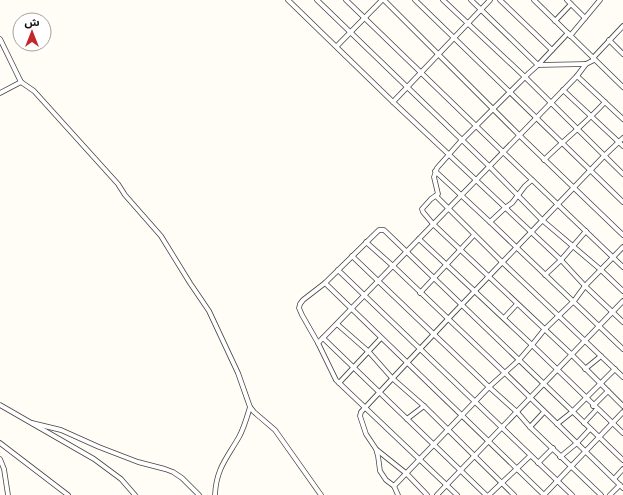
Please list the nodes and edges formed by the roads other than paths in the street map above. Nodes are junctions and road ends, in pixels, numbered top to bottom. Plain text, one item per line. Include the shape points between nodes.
1 (288, 0) edge
2 (317, 0) edge
3 (346, 0) edge
4 (383, 0) edge
5 (415, 0) edge
6 (443, 0) edge
7 (471, 0) edge
8 (490, 0) edge
9 (500, 0) edge
10 (534, 0) edge
11 (567, 0) edge
12 (599, 1) edge
13 (571, 4) junction
14 (481, 10) junction
15 (364, 18) junction
16 (585, 18) junction
17 (556, 21) junction
18 (467, 24) junction
19 (623, 26) edge
20 (351, 32) junction
21 (569, 34) junction
22 (454, 38) junction
23 (0, 39) edge
24 (609, 40) junction
25 (337, 46) junction
26 (552, 50) junction
27 (623, 54) edge
28 (438, 55) junction
29 (593, 59) junction
30 (586, 64) junction
31 (538, 65) junction
32 (420, 73) junction
33 (577, 76) junction
34 (525, 77) junction
35 (21, 82) junction
36 (407, 87) junction
37 (623, 87) edge
38 (563, 90) junction
39 (0, 92) edge
40 (510, 92) junction
41 (393, 102) junction
42 (605, 102) junction
43 (550, 103) junction
44 (494, 110) junction
45 (591, 117) junction
46 (536, 118) junction
47 (623, 119) edge
48 (476, 126) junction
49 (577, 130) junction
50 (519, 135) junction
51 (623, 138) edge
52 (462, 140) junction
53 (562, 142) junction
54 (619, 142) junction
55 (623, 146) edge
56 (503, 152) junction
57 (449, 155) junction
58 (604, 156) junction
59 (544, 160) junction
60 (489, 166) junction
61 (590, 170) junction
62 (435, 171) junction
63 (623, 174) edge
64 (532, 180) junction
65 (476, 181) junction
66 (573, 188) junction
67 (462, 195) junction
68 (436, 196) junction
69 (517, 196) junction
70 (623, 202) edge
71 (557, 205) junction
72 (505, 208) junction
73 (448, 209) junction
74 (542, 220) junction
75 (490, 222) junction
76 (433, 224) junction
77 (586, 231) junction
78 (530, 232) junction
79 (474, 235) junction
80 (623, 235) edge
81 (419, 239) junction
82 (366, 242) junction
83 (573, 246) junction
84 (516, 247) junction
85 (623, 247) edge
86 (460, 250) junction
87 (406, 252) junction
88 (352, 256) junction
89 (613, 257) junction
90 (560, 260) junction
91 (502, 262) junction
92 (447, 265) junction
93 (393, 266) junction
94 (623, 267) edge
95 (338, 270) junction
96 (601, 270) junction
97 (545, 275) junction
98 (488, 276) junction
99 (434, 278) junction
100 (378, 282) junction
101 (325, 283) junction
102 (585, 286) junction
103 (475, 291) junction
104 (623, 291) edge
105 (420, 293) junction
106 (364, 295) junction
107 (574, 301) junction
108 (623, 301) edge
109 (462, 304) junction
110 (517, 304) junction
111 (351, 309) junction
112 (612, 312) junction
113 (559, 316) junction
114 (504, 318) junction
115 (448, 319) junction
116 (622, 320) edge
117 (337, 324) junction
118 (599, 326) junction
119 (544, 330) junction
120 (434, 334) junction
121 (323, 338) junction
122 (381, 338) junction
123 (585, 340) junction
124 (318, 343) junction
125 (532, 345) junction
126 (421, 348) junction
127 (623, 349) edge
128 (370, 352) junction
129 (571, 354) junction
130 (601, 356) junction
131 (519, 360) junction
132 (407, 363) junction
133 (354, 368) junction
134 (585, 368) junction
135 (615, 369) junction
136 (557, 370) junction
137 (505, 373) junction
138 (623, 377) edge
139 (392, 378) junction
140 (339, 383) junction
141 (544, 384) junction
142 (601, 384) junction
143 (489, 387) junction
144 (608, 391) junction
145 (379, 392) junction
146 (530, 398) junction
147 (586, 398) junction
148 (475, 402) junction
149 (0, 405) edge
150 (424, 406) junction
151 (623, 406) edge
152 (250, 407) junction
153 (595, 407) junction
154 (365, 408) junction
155 (517, 412) junction
156 (544, 412) junction
157 (572, 412) junction
158 (623, 412) edge
159 (462, 416) junction
160 (407, 419) junction
161 (32, 423) junction
162 (584, 423) junction
163 (557, 424) junction
164 (613, 424) junction
165 (502, 427) junction
166 (530, 427) junction
167 (590, 429) junction
168 (448, 430) junction
169 (623, 434) edge
170 (599, 437) junction
171 (488, 441) junction
172 (0, 443) edge
173 (577, 443) junction
174 (434, 444) junction
175 (553, 448) junction
176 (376, 449) junction
177 (585, 452) junction
178 (474, 456) junction
179 (530, 456) junction
180 (560, 456) junction
181 (0, 459) edge
182 (420, 459) junction
183 (623, 460) edge
184 (538, 463) junction
185 (571, 467) junction
186 (516, 468) junction
187 (623, 469) edge
188 (460, 471) junction
189 (407, 474) junction
190 (614, 479) junction
191 (557, 481) junction
192 (501, 482) junction
193 (447, 484) junction
194 (394, 486) junction
195 (622, 486) edge
196 (8, 495) edge
197 (68, 495) edge
198 (135, 495) edge
199 (199, 495) edge
200 (215, 495) edge
201 (321, 495) edge
202 (398, 495) edge
203 (428, 495) edge
204 (438, 495) edge
205 (457, 495) edge
206 (486, 495) edge
207 (489, 495) edge
208 (514, 495) edge
209 (544, 495) edge
210 (572, 495) edge
211 (601, 495) edge
212 (610, 495) edge

1 - 25 street
2 - 20 street
3 - 15 street
4 - 15 street
4 - 28 street
5 - 22 street
6 - 18 street
7 - 14 street
8 - 14 street
9 - 26 street
10 - 17 street
11 - 13 street
12 - 16 street
13 - 16 street
13 - 17 street
14 - 18 street
14 - 31 street
15 - 20 street
15 - 32 street
16 - 21 street
17 - 21 street
18 - 22 street
18 - 34 street
19 - 24 street
20 - 25 street
20 - 36 street
21 - 26 street
21 - 29 street
22 - 28 street
22 - 40 street
23 - 35 street
24 - 27 street
24 - 29 street
25 - 41 street
26 - 31 street
28 - 32 street
28 - 44 street
29 - 30 street
29 - 37 street
30 - 31 street
30 - 33 street
31 - 34 street
32 - 36 street
32 - 48 street
33 - 38 street
33 - 42 street
34 - 40 street
34 - 43 street
35 - 39 street
35 - 152 street via 39,96 161,236 210,311
36 - 41 street
36 - 52 street
38 - 43 street
38 - 45 street
40 - 44 street
40 - 46 street
41 - 57 street
42 - 45 street
42 - 47 street
43 - 46 street
43 - 49 street
44 - 48 street
44 - 50 street
45 - 49 street
45 - 54 street
46 - 50 street
46 - 53 street
48 - 52 street
48 - 56 street
49 - 53 street
49 - 58 street
50 - 56 street
50 - 59 street
51 - 54 street
52 - 57 street
52 - 60 street
53 - 59 street
53 - 61 street
54 - 55 street
54 - 58 street
56 - 60 street
56 - 64 street
57 - 62 street
57 - 65 street
58 - 61 street
58 - 63 street
59 - 66 street
60 - 65 street
60 - 69 street
61 - 66 street
61 - 70 street
62 - 67 street
62 - 68 street via 438,192
64 - 69 street
64 - 71 street
65 - 67 street
65 - 72 street
66 - 71 street
66 - 80 street
67 - 73 street
67 - 75 street
68 - 73 street
68 - 76 street via 422,209
69 - 72 street
69 - 74 street
71 - 74 street
71 - 77 street
72 - 75 street
72 - 78 street
73 - 76 street
73 - 79 street
74 - 78 street
74 - 83 street
75 - 84 street
76 - 81 street
76 - 86 street
77 - 83 street
77 - 89 street
78 - 84 street
78 - 90 street
79 - 86 street
79 - 91 street
81 - 87 street
81 - 92 street
82 - 87 street via 382,229
82 - 88 street
82 - 93 street
83 - 90 street
83 - 96 street
84 - 91 street
84 - 97 street
85 - 89 street
86 - 92 street
86 - 98 street
87 - 93 street
87 - 99 street
88 - 95 street
88 - 100 street
89 - 94 street
89 - 96 street
90 - 97 street
90 - 102 street
91 - 98 street
91 - 113 street
92 - 99 street
92 - 103 street
93 - 100 street
93 - 105 street
95 - 101 street
95 - 106 street
96 - 102 street
96 - 104 street
97 - 107 street
98 - 103 street
98 - 110 street
99 - 105 street
99 - 109 street
100 - 106 street
100 - 120 street
101 - 111 street
101 - 124 street via 303,300 299,308
102 - 107 street
102 - 112 street
103 - 109 street
103 - 114 street
105 - 115 street
106 - 111 street
106 - 126 street
107 - 113 street
107 - 118 street
108 - 112 street
109 - 115 street
109 - 131 street
110 - 114 street
110 - 119 street
111 - 117 street
111 - 122 street
112 - 116 street
112 - 118 street
113 - 119 street
113 - 123 street
114 - 125 street
115 - 120 street
115 - 137 street
117 - 121 street
117 - 128 street
118 - 123 street
118 - 127 street
119 - 125 street
119 - 129 street
120 - 126 street
120 - 143 street
121 - 124 street
121 - 133 street
122 - 128 street
122 - 132 street
123 - 129 street
123 - 130 street
124 - 140 street
125 - 131 street
125 - 136 street
126 - 132 street
126 - 148 street
128 - 133 street
128 - 139 street
129 - 134 street
129 - 136 street
130 - 134 street
130 - 135 street
131 - 137 street
131 - 141 street
132 - 139 street
132 - 159 street
133 - 140 street
133 - 145 street
134 - 142 street
135 - 138 street
135 - 142 street
136 - 141 street
136 - 147 street
137 - 143 street
137 - 146 street
139 - 145 street
139 - 150 street
140 - 154 street
141 - 146 street
141 - 157 street
142 - 144 street
142 - 147 street
143 - 148 street
143 - 155 street
144 - 151 street
144 - 153 street
145 - 154 street
145 - 160 street
146 - 155 street
146 - 156 street
147 - 153 street
147 - 157 street
148 - 159 street
148 - 165 street
149 - 161 street
150 - 160 street
150 - 168 street
152 - 200 street via 242,430 221,467
152 - 201 street via 275,430
153 - 162 street
153 - 164 street
154 - 176 street via 360,417 366,434
154 - 182 street
155 - 165 street
155 - 166 street
156 - 163 street
156 - 166 street
157 - 162 street
157 - 163 street
158 - 164 street
159 - 168 street
159 - 171 street
160 - 174 street
161 - 198 street via 114,473
161 - 199 street via 61,430 138,462 169,470 182,478
162 - 167 street
163 - 173 street
164 - 169 street
164 - 170 street
165 - 171 street
165 - 179 street
166 - 175 street
167 - 170 street
167 - 173 street
168 - 174 street
168 - 178 street
170 - 177 street
170 - 183 street
171 - 178 street
171 - 186 street
172 - 197 street
173 - 177 street
173 - 180 street
174 - 182 street
174 - 188 street
175 - 180 street
175 - 184 street
176 - 189 street
176 - 194 street via 380,471
177 - 185 street
177 - 190 street
178 - 188 street
178 - 192 street
179 - 184 street
179 - 186 street
180 - 185 street
181 - 196 street
182 - 189 street
182 - 193 street
184 - 191 street
185 - 191 street
185 - 211 street
186 - 192 street
186 - 209 street
187 - 190 street
188 - 193 street
188 - 206 street
189 - 194 street
189 - 203 street
190 - 195 street
191 - 209 street
191 - 210 street
192 - 207 street
192 - 208 street
193 - 204 street
193 - 205 street
194 - 202 street
195 - 212 street

